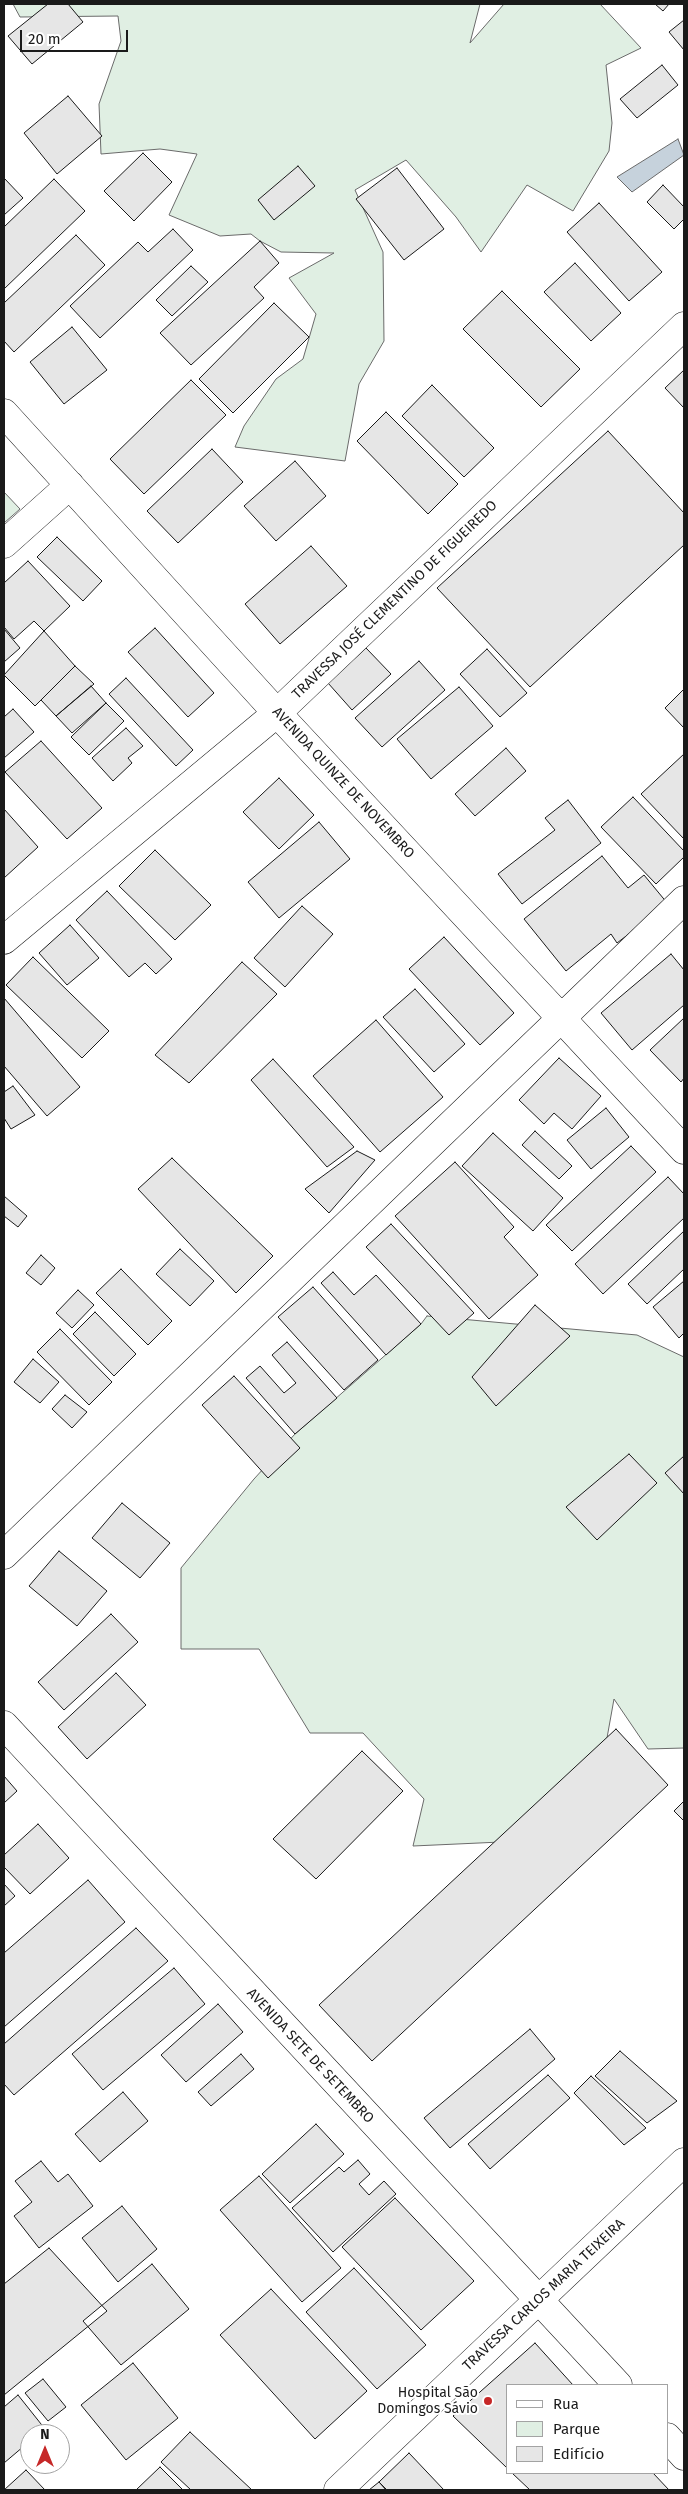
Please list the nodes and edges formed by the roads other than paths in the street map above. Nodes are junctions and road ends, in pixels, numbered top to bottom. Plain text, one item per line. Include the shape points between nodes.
1 (684, 326) edge
2 (4, 413) edge
3 (70, 485) junction
4 (4, 544) edge
5 (277, 713) junction
6 (684, 900) edge
7 (4, 940) edge
8 (562, 1018) junction
9 (684, 1150) edge
10 (4, 1555) edge
11 (4, 1726) edge
12 (684, 2162) edge
13 (538, 2301) junction
14 (617, 2384) edge
15 (668, 2439) edge
16 (684, 2456) edge
17 (338, 2490) edge

1 - 5 street, TRAVESSA JOSÉ CLEMENTINO DE FIGUEIREDO
2 - 3 street, AVENIDA QUINZE DE NOVEMBRO
3 - 4 street
3 - 5 street, AVENIDA QUINZE DE NOVEMBRO
5 - 7 street, TRAVESSA JOSÉ CLEMENTINO DE FIGUEIREDO
5 - 8 street, AVENIDA QUINZE DE NOVEMBRO
6 - 8 street
8 - 9 street, AVENIDA QUINZE DE NOVEMBRO
8 - 10 street
11 - 13 street, AVENIDA SETE DE SETEMBRO
12 - 13 street, TRAVESSA CARLOS MARIA TEIXEIRA
13 - 14 street, AVENIDA SETE DE SETEMBRO
13 - 17 street, TRAVESSA CARLOS MARIA TEIXEIRA
15 - 16 street

